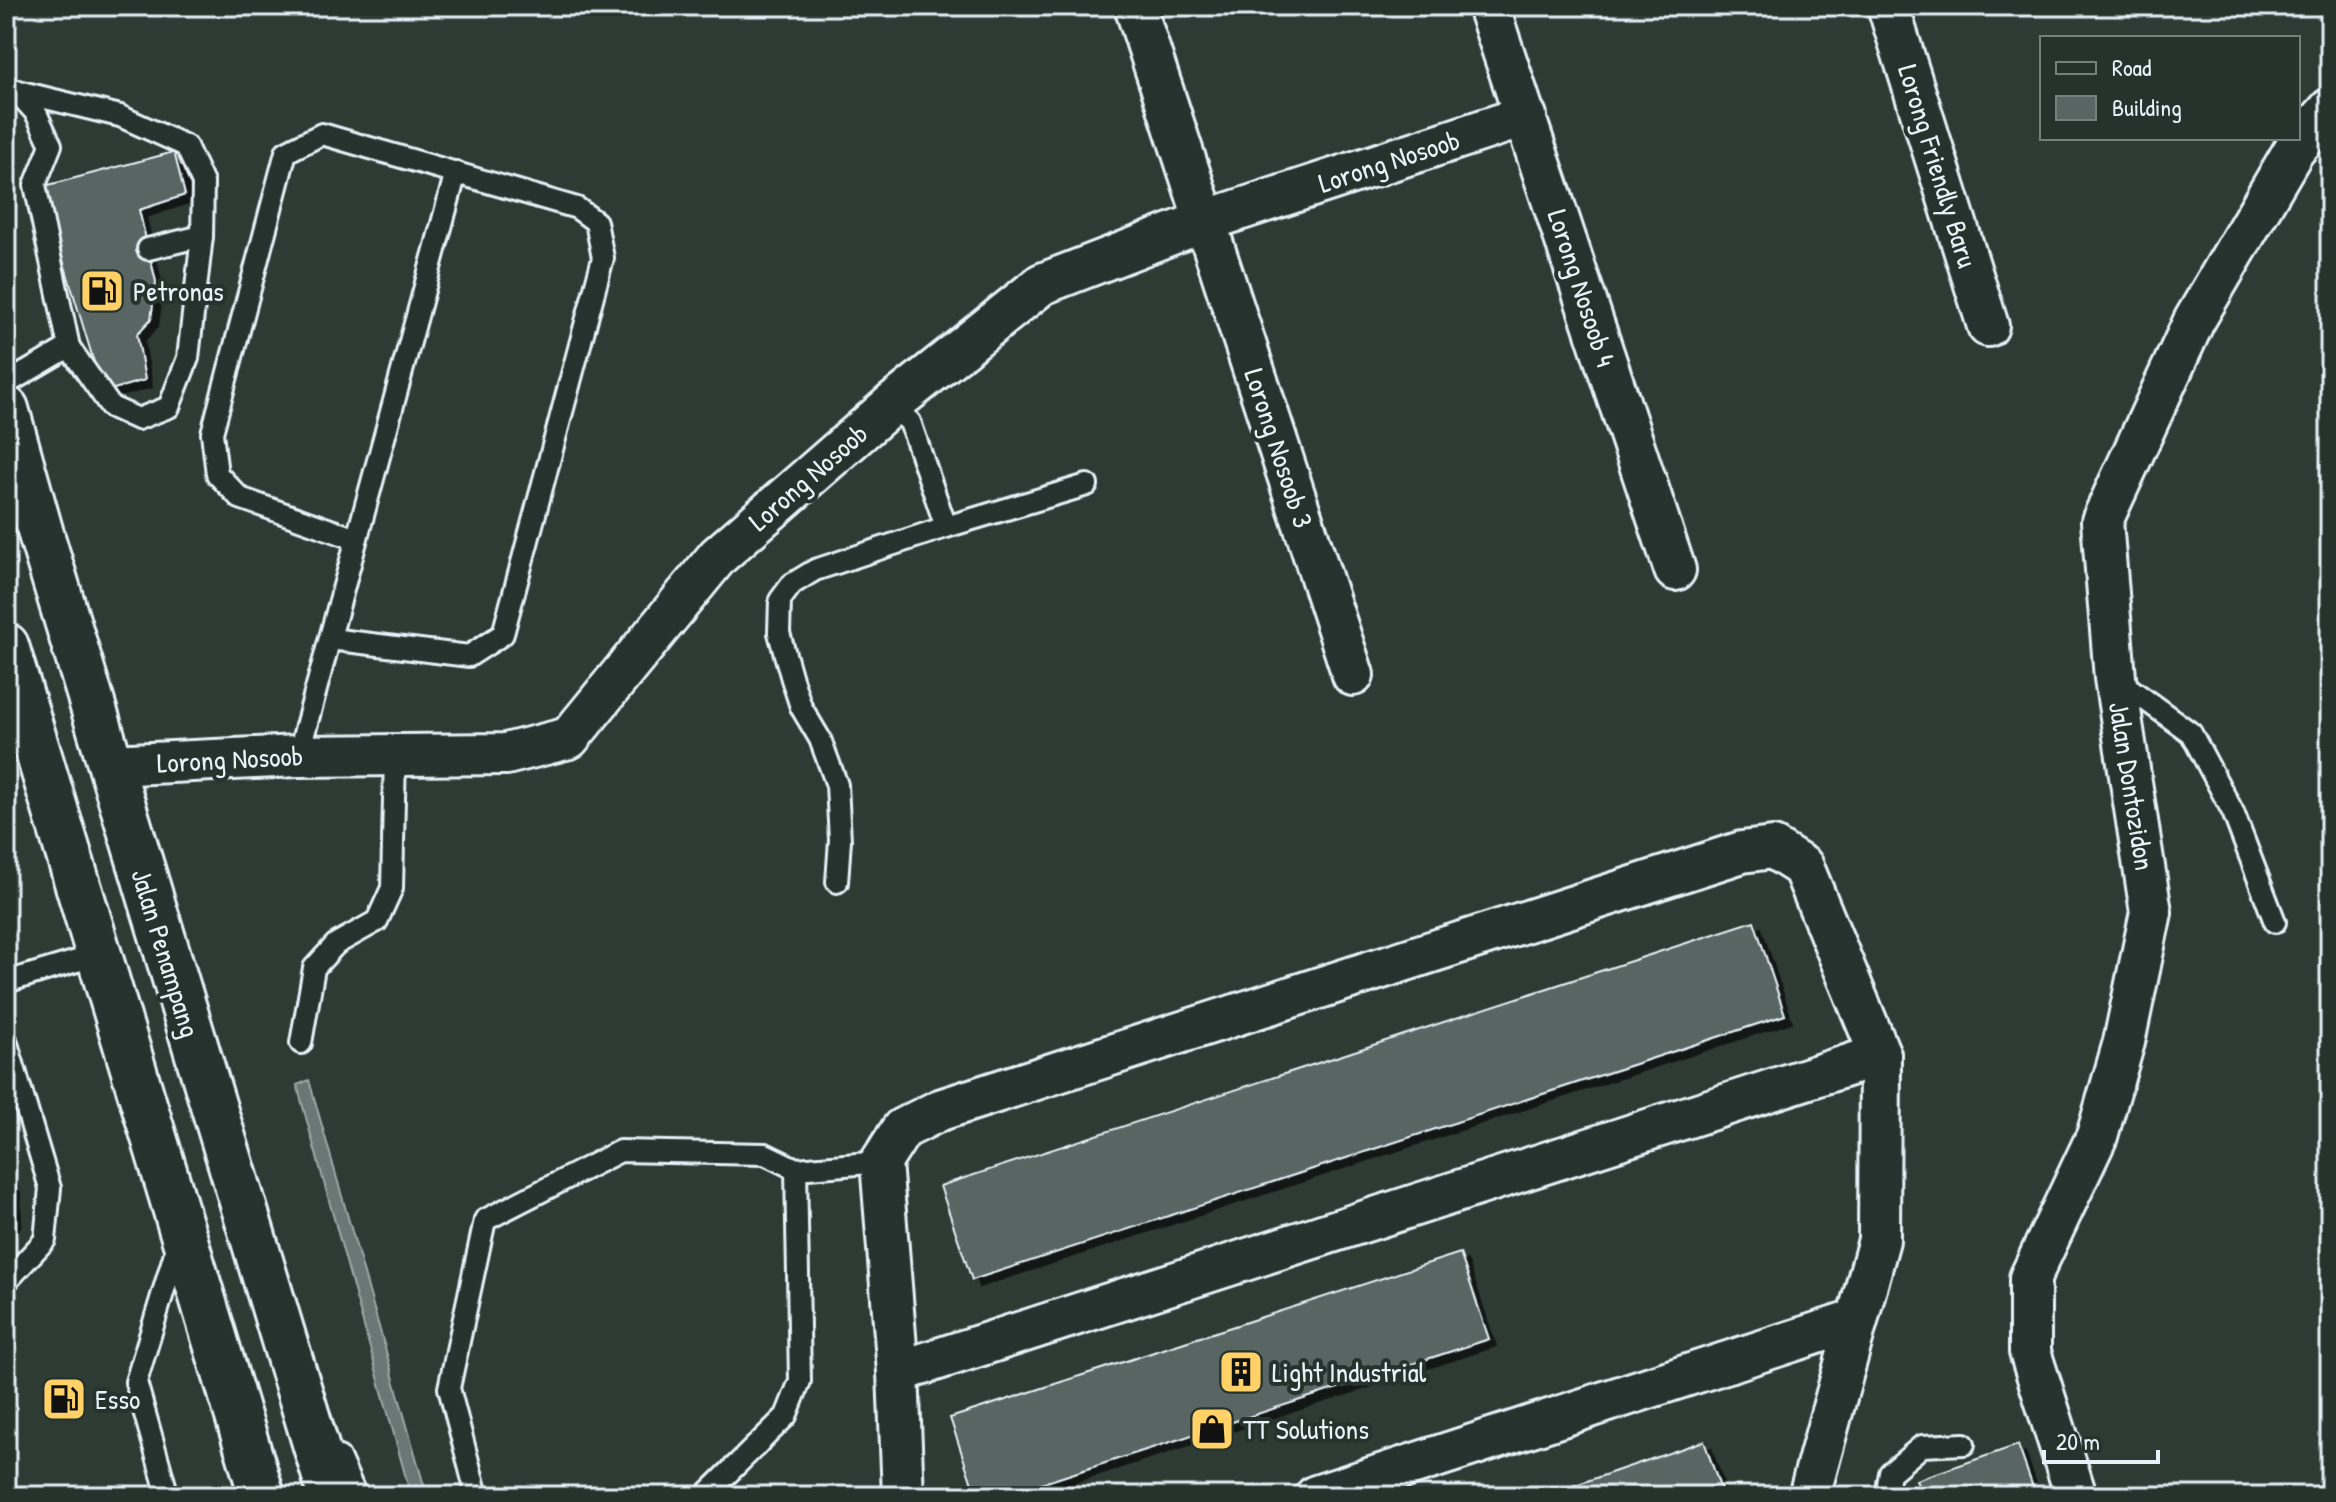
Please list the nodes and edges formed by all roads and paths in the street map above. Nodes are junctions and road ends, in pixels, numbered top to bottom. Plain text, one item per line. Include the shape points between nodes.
1 (1135, 6) edge
2 (1488, 6) edge
3 (1888, 6) edge
4 (12, 88) edge
5 (2330, 109) edge
6 (1526, 116) junction
7 (456, 172) junction
8 (1205, 221) junction
9 (202, 236) junction
10 (148, 249) dead end
11 (1988, 326) dead end
12 (69, 347) junction
13 (6, 384) edge
14 (891, 405) junction
15 (6, 409) edge
16 (1087, 485) dead end
17 (946, 527) junction
18 (356, 539) junction
19 (1675, 570) dead end
20 (330, 639) junction
21 (6, 646) edge
22 (1353, 675) dead end
23 (2115, 678) junction
24 (395, 754) junction
25 (298, 756) junction
26 (110, 765) junction
27 (837, 882) dead end
28 (2275, 922) dead end
29 (97, 955) junction
30 (6, 982) edge
31 (6, 1040) edge
32 (301, 1043) dead end
33 (1880, 1055) junction
34 (881, 1162) junction
35 (796, 1169) junction
36 (181, 1231) junction
37 (6, 1282) edge
38 (266, 1288) junction
39 (1857, 1320) junction
40 (898, 1372) junction
41 (1964, 1444) dead end
42 (168, 1496) edge
43 (262, 1496) edge
44 (331, 1496) edge
45 (356, 1496) edge
46 (477, 1496) edge
47 (705, 1496) edge
48 (903, 1496) edge
49 (1316, 1496) edge
50 (1809, 1496) edge
51 (1886, 1496) edge
52 (2076, 1496) edge

1 - 8 street, Lorong Nosoob 3
2 - 6 street, Lorong Nosoob 4
3 - 11 street, Lorong Friendly Baru
4 - 9 lane via 120,116 186,146 203,183
4 - 12 lane via 36,113 51,145 35,185 59,272
5 - 23 street, Jalan Dontozidon via 2294,150 2194,321 2102,521
6 - 8 street, Lorong Nosoob
6 - 19 street, Lorong Nosoob 4
7 - 18 lane
7 - 18 lane via 322,134 286,152 212,433 217,474 240,498
7 - 20 lane via 577,208 596,222 603,258 503,634 469,656
8 - 14 street, Lorong Nosoob via 1042,284
8 - 22 street, Lorong Nosoob 3
9 - 10 lane
9 - 12 lane via 188,358 169,407 138,419 111,407
12 - 13 lane
14 - 17 lane via 910,422
14 - 24 street, Lorong Nosoob via 718,556 569,738 506,754
15 - 26 main road, Jalan Penampang
16 - 17 lane
17 - 27 lane via 815,570 792,584 780,600 779,633 792,679 837,785
18 - 20 lane
20 - 25 lane
21 - 29 main road
23 - 28 lane via 2191,733 2233,812
23 - 52 street, Jalan Dontozidon via 2151,912 2124,1042 2097,1136 2030,1278 2030,1352
24 - 25 street, Lorong Nosoob
24 - 32 lane via 392,888 377,921 336,944 314,968
25 - 26 street, Lorong Nosoob
26 - 38 main road, Jalan Penampang
29 - 30 lane
29 - 36 main road
31 - 37 lane via 50,1188 45,1240
33 - 34 street via 1803,867 1773,848 1742,852 940,1110 902,1129
33 - 39 street via 1879,1240
33 - 40 street
34 - 35 lane
34 - 40 street
35 - 46 lane via 765,1154 620,1151 485,1220 449,1388
35 - 47 lane via 800,1381 786,1416
36 - 42 lane via 136,1382
36 - 43 main road
38 - 44 main road, Jalan Penampang
38 - 45 lane
39 - 49 street
39 - 50 street
40 - 48 street
41 - 51 lane via 1922,1446 1890,1473

